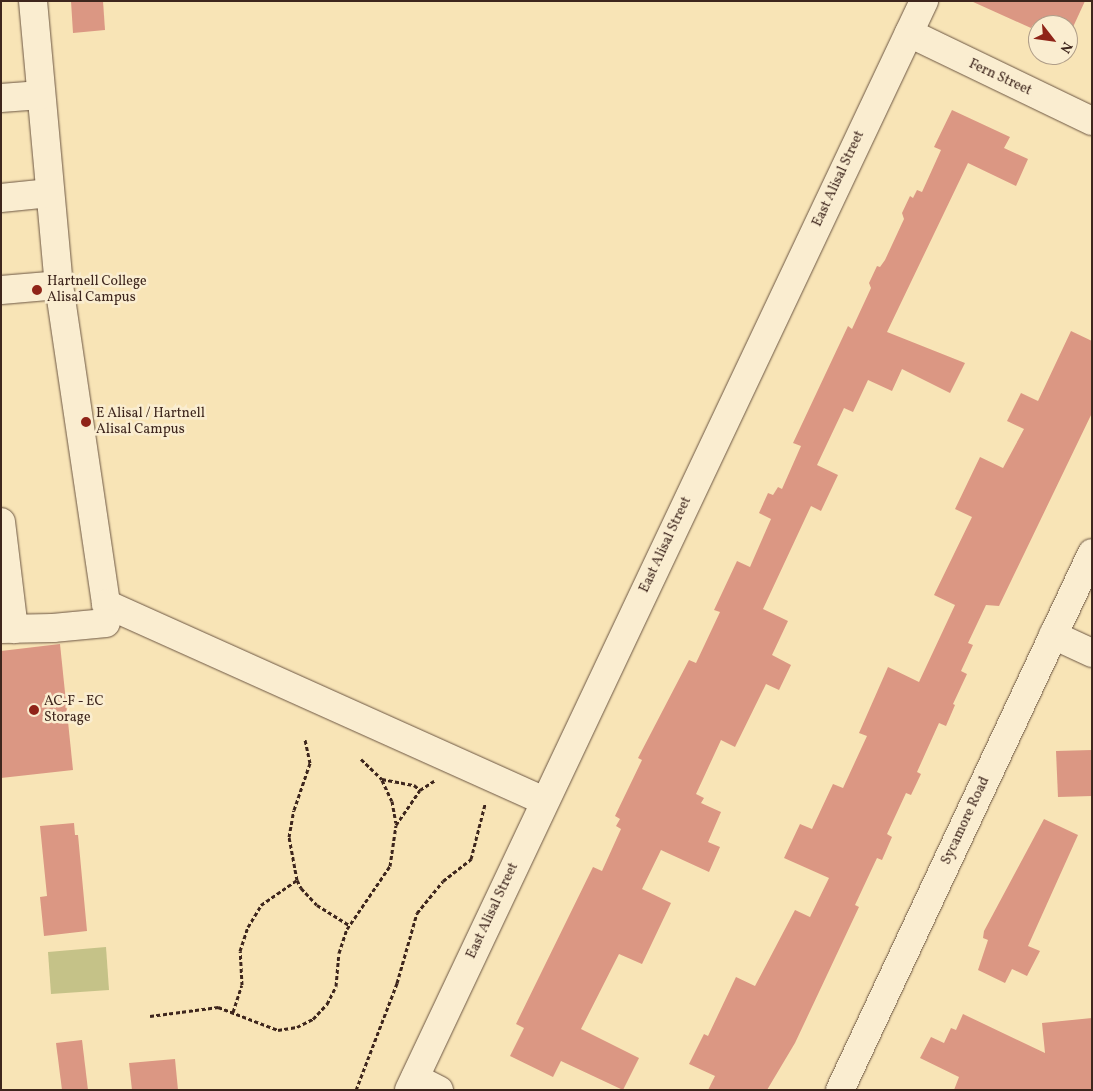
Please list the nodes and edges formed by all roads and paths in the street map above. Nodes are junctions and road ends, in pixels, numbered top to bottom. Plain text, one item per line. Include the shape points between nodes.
1 (33, 1) edge
2 (924, 1) edge
3 (909, 33) junction
4 (41, 95) junction
5 (1, 98) edge
6 (1092, 121) edge
7 (50, 193) junction
8 (1, 198) edge
9 (2, 283) edge
10 (59, 285) junction
11 (1, 522) edge
12 (1092, 553) edge
13 (106, 622) dead end
14 (8, 629) edge
15 (1053, 635) junction
16 (1092, 653) edge
17 (305, 740) dead end
18 (361, 759) dead end
19 (478, 771) junction
20 (382, 779) junction
21 (420, 790) junction
22 (544, 801) junction
23 (396, 825) junction
24 (297, 880) junction
25 (350, 925) junction
26 (233, 1012) junction
27 (150, 1016) dead end
28 (421, 1086) edge
29 (356, 1090) edge
30 (840, 1090) edge

1 - 4 street
2 - 3 street, East Alisal Street
3 - 6 street, Fern Street
3 - 22 street, East Alisal Street
4 - 5 street
4 - 7 street
7 - 8 street
7 - 10 street
9 - 10 street
10 - 19 street via 106,604
11 - 14 street
12 - 15 street, Sycamore Road
13 - 14 street
15 - 16 street
15 - 30 street, Sycamore Road
17 - 24 path via 310,763 294,810 289,837
18 - 20 path
19 - 21 path via 434,782
19 - 22 street
19 - 29 path via 471,859 443,881 417,913 397,983
20 - 21 path via 414,785
20 - 23 path via 392,801
21 - 23 path
22 - 28 street, East Alisal Street
23 - 25 path via 390,866
24 - 25 path via 317,905
24 - 26 path via 261,905 242,938 242,985
25 - 26 path via 339,953 336,986 327,1004 313,1019 297,1027 278,1030
26 - 27 path via 209,1008

